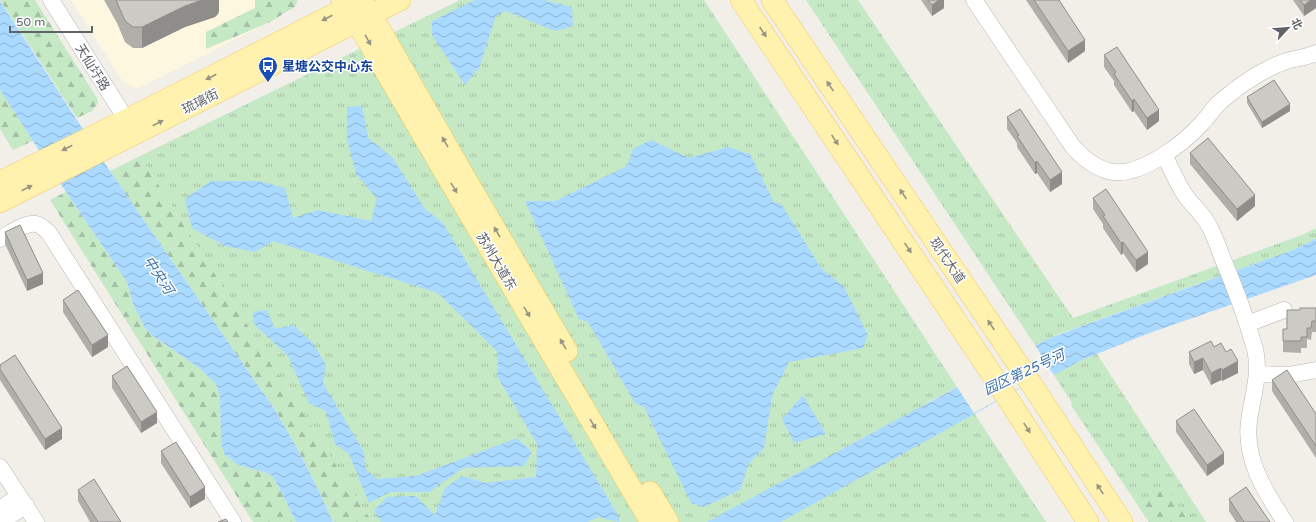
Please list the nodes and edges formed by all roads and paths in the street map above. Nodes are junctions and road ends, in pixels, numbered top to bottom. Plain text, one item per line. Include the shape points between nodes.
1 (51, 0) edge
2 (400, 0) edge
3 (741, 0) edge
4 (772, 0) edge
5 (974, 0) edge
6 (357, 6) edge
7 (1316, 53) edge
8 (131, 127) junction
9 (1164, 155) junction
10 (50, 167) junction
11 (0, 182) edge
12 (0, 202) edge
13 (0, 239) edge
14 (1284, 310) dead end
15 (1244, 317) junction
16 (1316, 370) edge
17 (1258, 374) junction
18 (0, 467) edge
19 (22, 500) junction
20 (0, 508) edge
21 (1, 522) edge
22 (36, 522) edge
23 (233, 522) edge
24 (651, 522) edge
25 (668, 522) edge
26 (1088, 522) edge
27 (1122, 522) edge
28 (1285, 522) edge

1 - 8 street, 天仙圩路
2 - 6 main road, 琉璃街
3 -> 26 main road, 现代大道
27 -> 4 main road, 现代大道
5 - 9 street via 1081,156 1101,168 1114,172 1131,170
6 - 8 main road, 琉璃街
6 -> 24 main road, 苏州大道东
25 -> 6 main road, 苏州大道东
7 - 9 street via 1280,64 1236,89 1177,146
8 - 10 main road, 琉璃街
9 - 15 street via 1183,192 1209,225 1234,285
10 - 11 main road, 琉璃街
12 -> 10 main road, 琉璃街
13 - 23 street via 25,226 35,224 49,233
14 - 15 street
15 - 17 street via 1257,358
16 - 17 street via 1289,375
17 - 28 street via 1249,423 1250,451 1259,479
18 - 19 street
19 - 20 street
19 - 21 street
19 - 22 street

